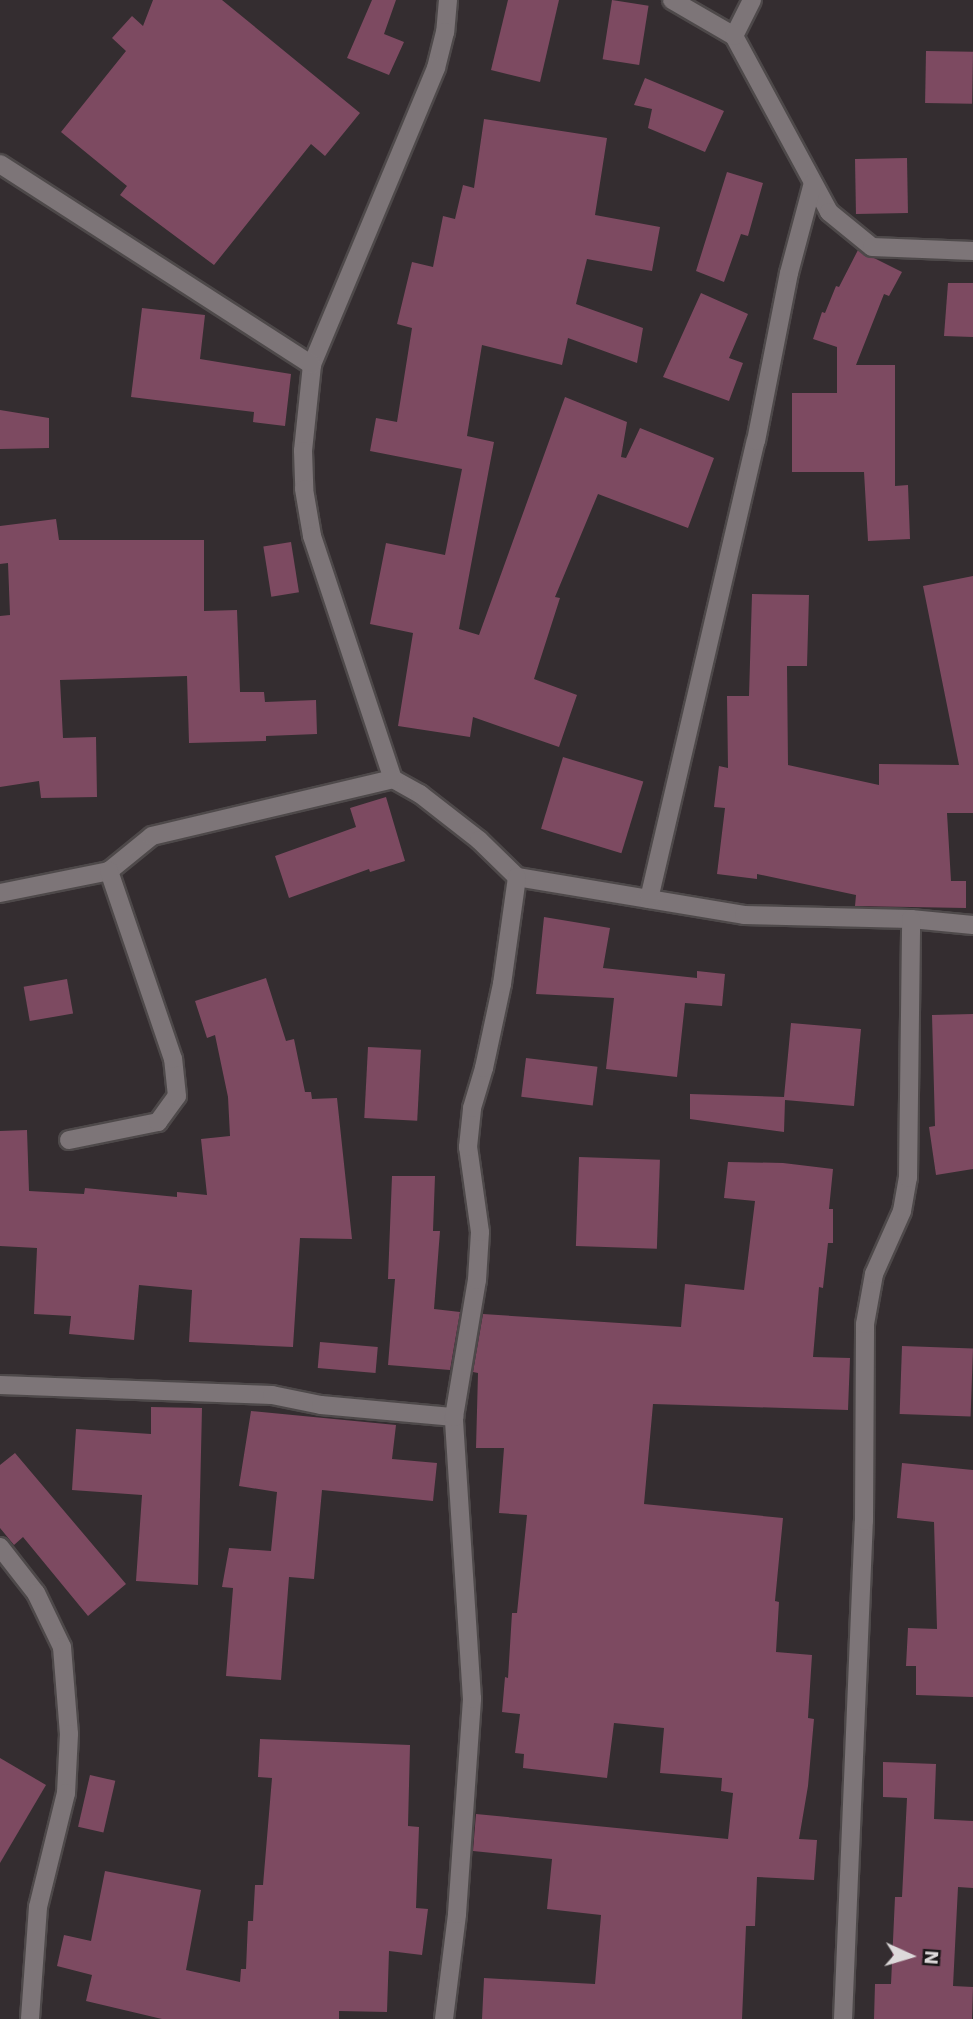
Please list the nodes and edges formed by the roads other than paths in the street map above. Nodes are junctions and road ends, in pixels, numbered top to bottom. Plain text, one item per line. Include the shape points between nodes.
1 (448, 0) edge
2 (672, 0) edge
3 (752, 0) edge
4 (734, 36) junction
5 (0, 164) edge
6 (814, 183) junction
7 (973, 251) edge
8 (312, 365) junction
9 (393, 779) junction
10 (109, 872) junction
11 (517, 877) junction
12 (0, 893) edge
13 (649, 899) junction
14 (911, 919) junction
15 (973, 925) edge
16 (69, 1140) dead end
17 (0, 1385) edge
18 (454, 1418) junction
19 (0, 1546) edge
20 (30, 2019) edge
21 (444, 2019) edge
22 (843, 2019) edge

1 - 8 street via 436,68
2 - 4 street
3 - 4 street
4 - 6 street
5 - 8 street
6 - 7 street via 829,212 872,247
6 - 13 street via 789,272 756,441
8 - 9 street via 303,451 312,536
9 - 10 street via 152,836
9 - 11 street via 479,840
10 - 12 street
10 - 16 street via 173,1059 177,1096 158,1122
11 - 13 street
11 - 18 street via 502,984 472,1108 468,1147 480,1232 477,1280
13 - 14 street via 744,915
14 - 15 street
14 - 22 street via 908,1178 902,1211 874,1274 866,1324 864,1521
17 - 18 street via 272,1395 321,1405
18 - 21 street via 472,1699 457,1914
19 - 20 street via 36,1593 62,1647 69,1734 66,1793 33,1941

